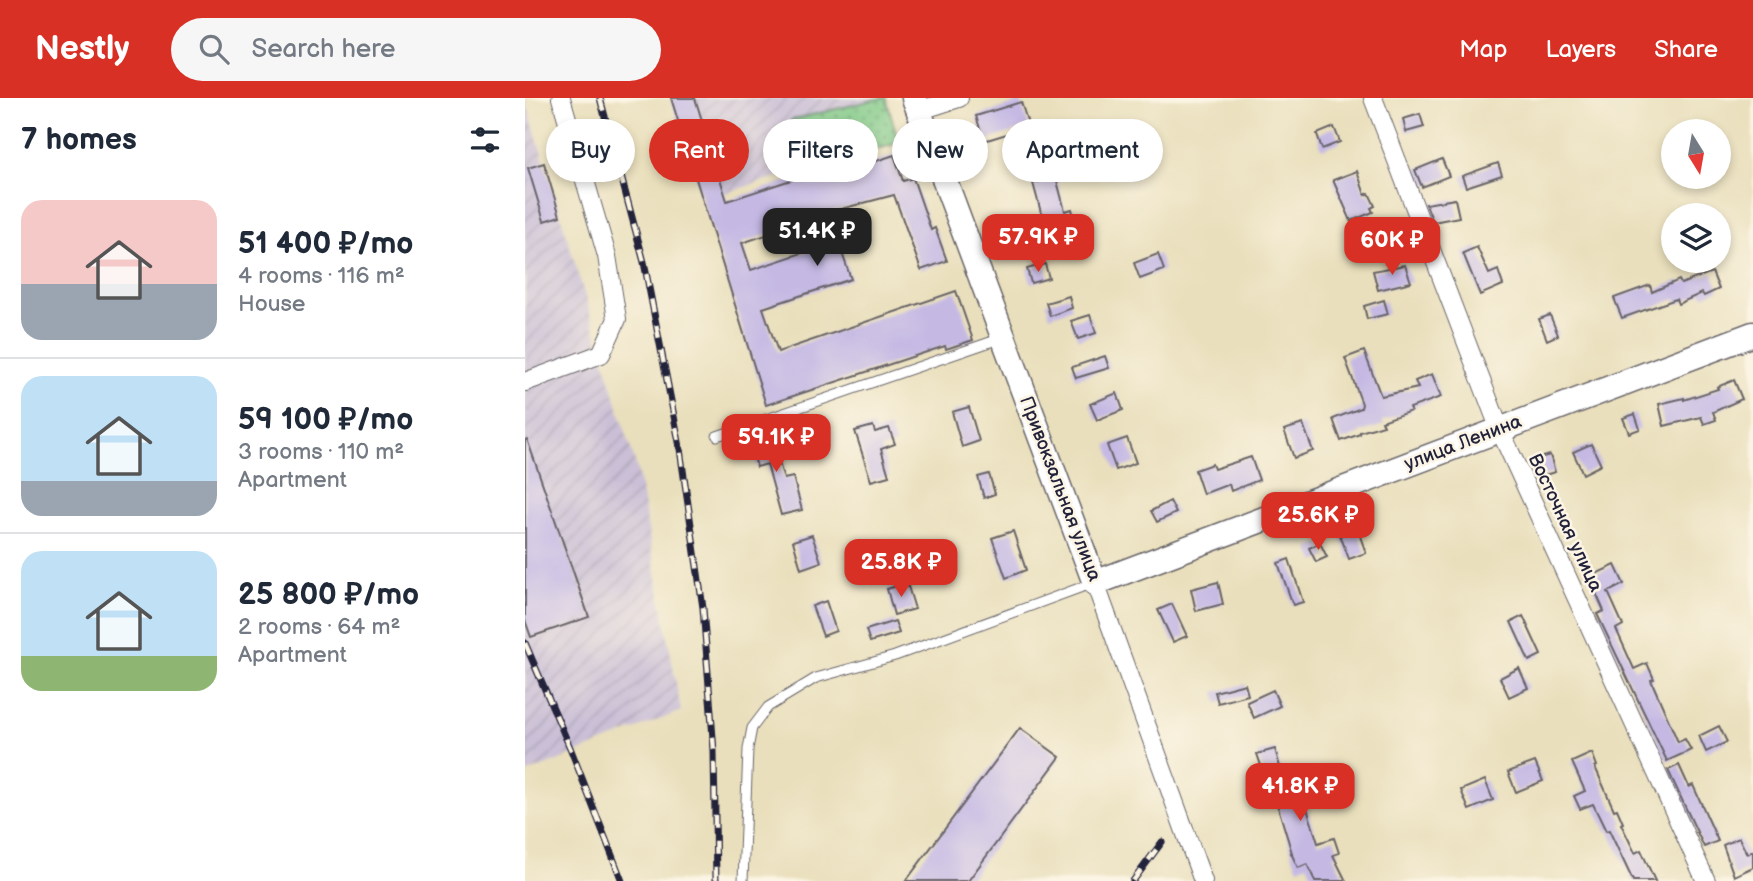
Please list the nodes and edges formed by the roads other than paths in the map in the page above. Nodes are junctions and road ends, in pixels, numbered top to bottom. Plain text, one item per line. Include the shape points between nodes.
1 (561, 98) edge
2 (959, 98) edge
3 (1373, 98) edge
4 (916, 105) edge
5 (1753, 334) edge
6 (1003, 338) junction
7 (525, 382) edge
8 (1500, 430) junction
9 (717, 436) dead end
10 (1095, 583) junction
11 (743, 881) edge
12 (1203, 881) edge
13 (1706, 881) edge

1 - 7 street via 607,256 617,319 601,354
2 - 4 street
3 - 8 street, Восточная улица
4 - 6 street, Привокзальная улица
5 - 8 street, улица Ленина
6 - 9 lane
6 - 10 street, Привокзальная улица
8 - 10 street, улица Ленина
8 - 13 street, Восточная улица
10 - 11 lane via 895,656 816,678 768,707 753,728 748,749
10 - 12 street, Привокзальная улица

